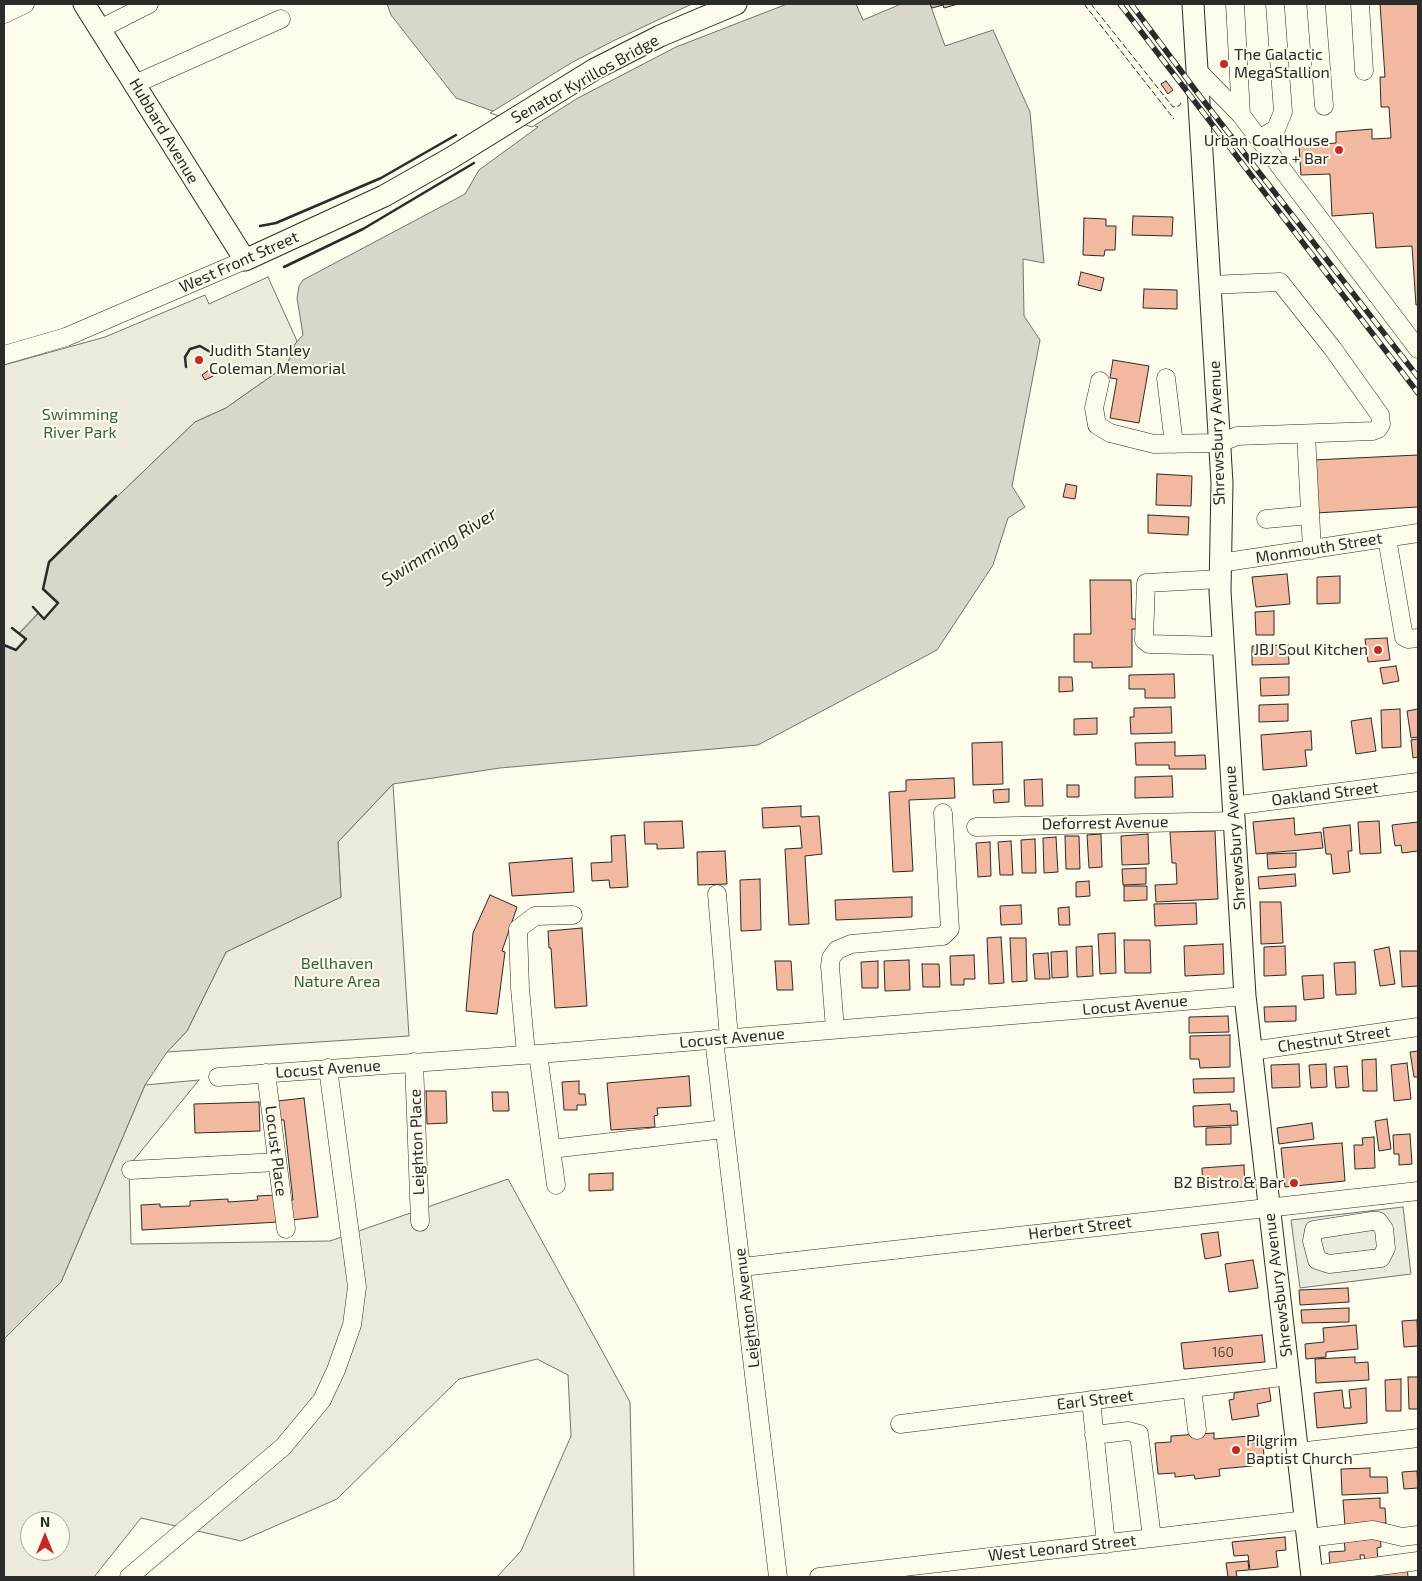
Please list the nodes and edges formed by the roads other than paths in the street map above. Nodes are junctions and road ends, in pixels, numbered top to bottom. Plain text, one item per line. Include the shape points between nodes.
1 (25, 4) edge
2 (84, 4) edge
3 (149, 4) edge
4 (736, 4) edge
5 (1193, 4) edge
6 (1235, 4) edge
7 (1275, 4) edge
8 (1316, 4) edge
9 (1360, 4) edge
10 (4, 14) edge
11 (281, 19) dead end
12 (100, 29) junction
13 (1198, 71) junction
14 (1364, 71) dead end
15 (134, 84) junction
16 (1324, 106) dead end
17 (1241, 115) junction
18 (1259, 139) junction
19 (465, 149) joint
20 (245, 260) junction
21 (1209, 285) junction
22 (1418, 349) edge
23 (4, 355) edge
24 (1166, 378) dead end
25 (1100, 381) dead end
26 (1306, 434) junction
27 (1220, 443) junction
28 (1174, 444) junction
29 (1310, 515) junction
30 (1266, 519) dead end
31 (1418, 534) edge
32 (1387, 538) junction
33 (1312, 550) junction
34 (1220, 571) junction
35 (1418, 638) edge
36 (1223, 646) junction
37 (1418, 782) edge
38 (942, 812) dead end
39 (1233, 814) junction
40 (976, 827) dead end
41 (718, 894) dead end
42 (573, 915) dead end
43 (1245, 996) junction
44 (1418, 1027) edge
45 (835, 1029) junction
46 (721, 1039) junction
47 (1251, 1051) junction
48 (532, 1054) junction
49 (414, 1062) junction
50 (328, 1068) junction
51 (266, 1073) junction
52 (218, 1076) dead end
53 (724, 1129) junction
54 (551, 1149) junction
55 (277, 1162) junction
56 (131, 1170) dead end
57 (556, 1185) dead end
58 (1418, 1191) edge
59 (1383, 1196) junction
60 (1322, 1203) junction
61 (1268, 1208) junction
62 (420, 1222) dead end
63 (1382, 1224) junction
64 (1325, 1226) junction
65 (286, 1229) dead end
66 (742, 1267) junction
67 (1289, 1376) junction
68 (1192, 1388) junction
69 (1091, 1400) junction
70 (900, 1424) dead end
71 (1196, 1430) dead end
72 (1094, 1435) junction
73 (1418, 1438) edge
74 (1298, 1452) junction
75 (1307, 1529) junction
76 (1418, 1536) edge
77 (1152, 1538) junction
78 (1106, 1544) junction
79 (1418, 1562) edge
80 (1312, 1576) edge
81 (129, 1577) edge
82 (778, 1577) edge
83 (819, 1577) edge

1 - 10 street
2 - 12 main road, Hubbard Avenue
3 - 12 street
4 - 19 main road, Senator Kyrillos Bridge via 660,36 595,69
5 - 13 main road, Shrewsbury Avenue
6 - 17 street
7 - 18 street via 1283,112 1276,129
8 - 16 street
9 - 14 street
11 - 15 street
12 - 15 main road, Hubbard Avenue
13 - 17 street
13 - 21 main road, Shrewsbury Avenue
15 - 20 main road, Hubbard Avenue
17 - 18 street
18 - 22 street
19 - 20 main road, West Front Street via 384,196
20 - 23 street, West Front Street via 66,337
21 - 26 street via 1280,282 1380,415 1381,424 1373,431
21 - 27 main road, Shrewsbury Avenue
24 - 28 street
25 - 28 street via 1094,408 1097,425 1110,433 1154,444
26 - 27 street via 1237,436
26 - 29 street
27 - 28 street
27 - 34 main road, Shrewsbury Avenue
29 - 30 street
29 - 33 street
31 - 32 street, Monmouth Street
32 - 33 street, Monmouth Street
32 - 35 street via 1404,636
33 - 34 street, Monmouth Street
34 - 36 main road, Shrewsbury Avenue
34 - 36 street, Monmouth Street via 1146,583 1144,640 1149,644
36 - 39 main road, Shrewsbury Avenue
37 - 39 street, Oakland Street
38 - 45 street via 950,929 943,936 851,944 837,950 830,966
39 - 40 street, Deforrest Avenue
39 - 43 main road, Shrewsbury Avenue
41 - 46 street, Leighton Avenue
42 - 48 street via 535,916 518,929 520,988
43 - 45 street, Locust Avenue
43 - 47 main road, Shrewsbury Avenue
44 - 47 street, Chestnut Street
45 - 46 street, Locust Avenue
46 - 48 street, Locust Avenue
46 - 53 street, Leighton Avenue
47 - 61 main road, Shrewsbury Avenue
48 - 49 street, Locust Avenue
48 - 54 street
49 - 50 street, Locust Avenue
49 - 62 street, Leighton Place
50 - 51 street, Locust Avenue
50 - 81 street via 357,1287 352,1325 336,1370 322,1400 283,1446
51 - 52 street, Locust Avenue
51 - 55 street, Locust Place
53 - 54 street
53 - 66 street, Leighton Avenue
54 - 57 street
55 - 56 street
55 - 65 street, Locust Place
58 - 59 street, Herbert Street
59 - 60 street, Herbert Street
59 - 63 street
60 - 61 street, Herbert Street
60 - 64 street
61 - 66 street, Herbert Street
61 - 67 main road, Shrewsbury Avenue
63 - 64 street via 1372,1221
63 - 64 street via 1386,1248 1380,1258 1329,1264 1317,1260 1312,1241 1314,1230
66 - 82 street, Leighton Avenue
67 - 68 street, Earl Street
67 - 74 main road, Shrewsbury Avenue
68 - 69 street, Earl Street
68 - 71 street
69 - 70 street, Earl Street
69 - 72 street
72 - 77 street via 1128,1431 1139,1434
72 - 78 street
73 - 74 street
74 - 75 main road, Shrewsbury Avenue
75 - 76 street, West Leonard Street via 1373,1530 1402,1537
75 - 77 street, West Leonard Street
75 - 80 main road, Shrewsbury Avenue
77 - 78 street, West Leonard Street
78 - 83 street, West Leonard Street
79 - 80 street

